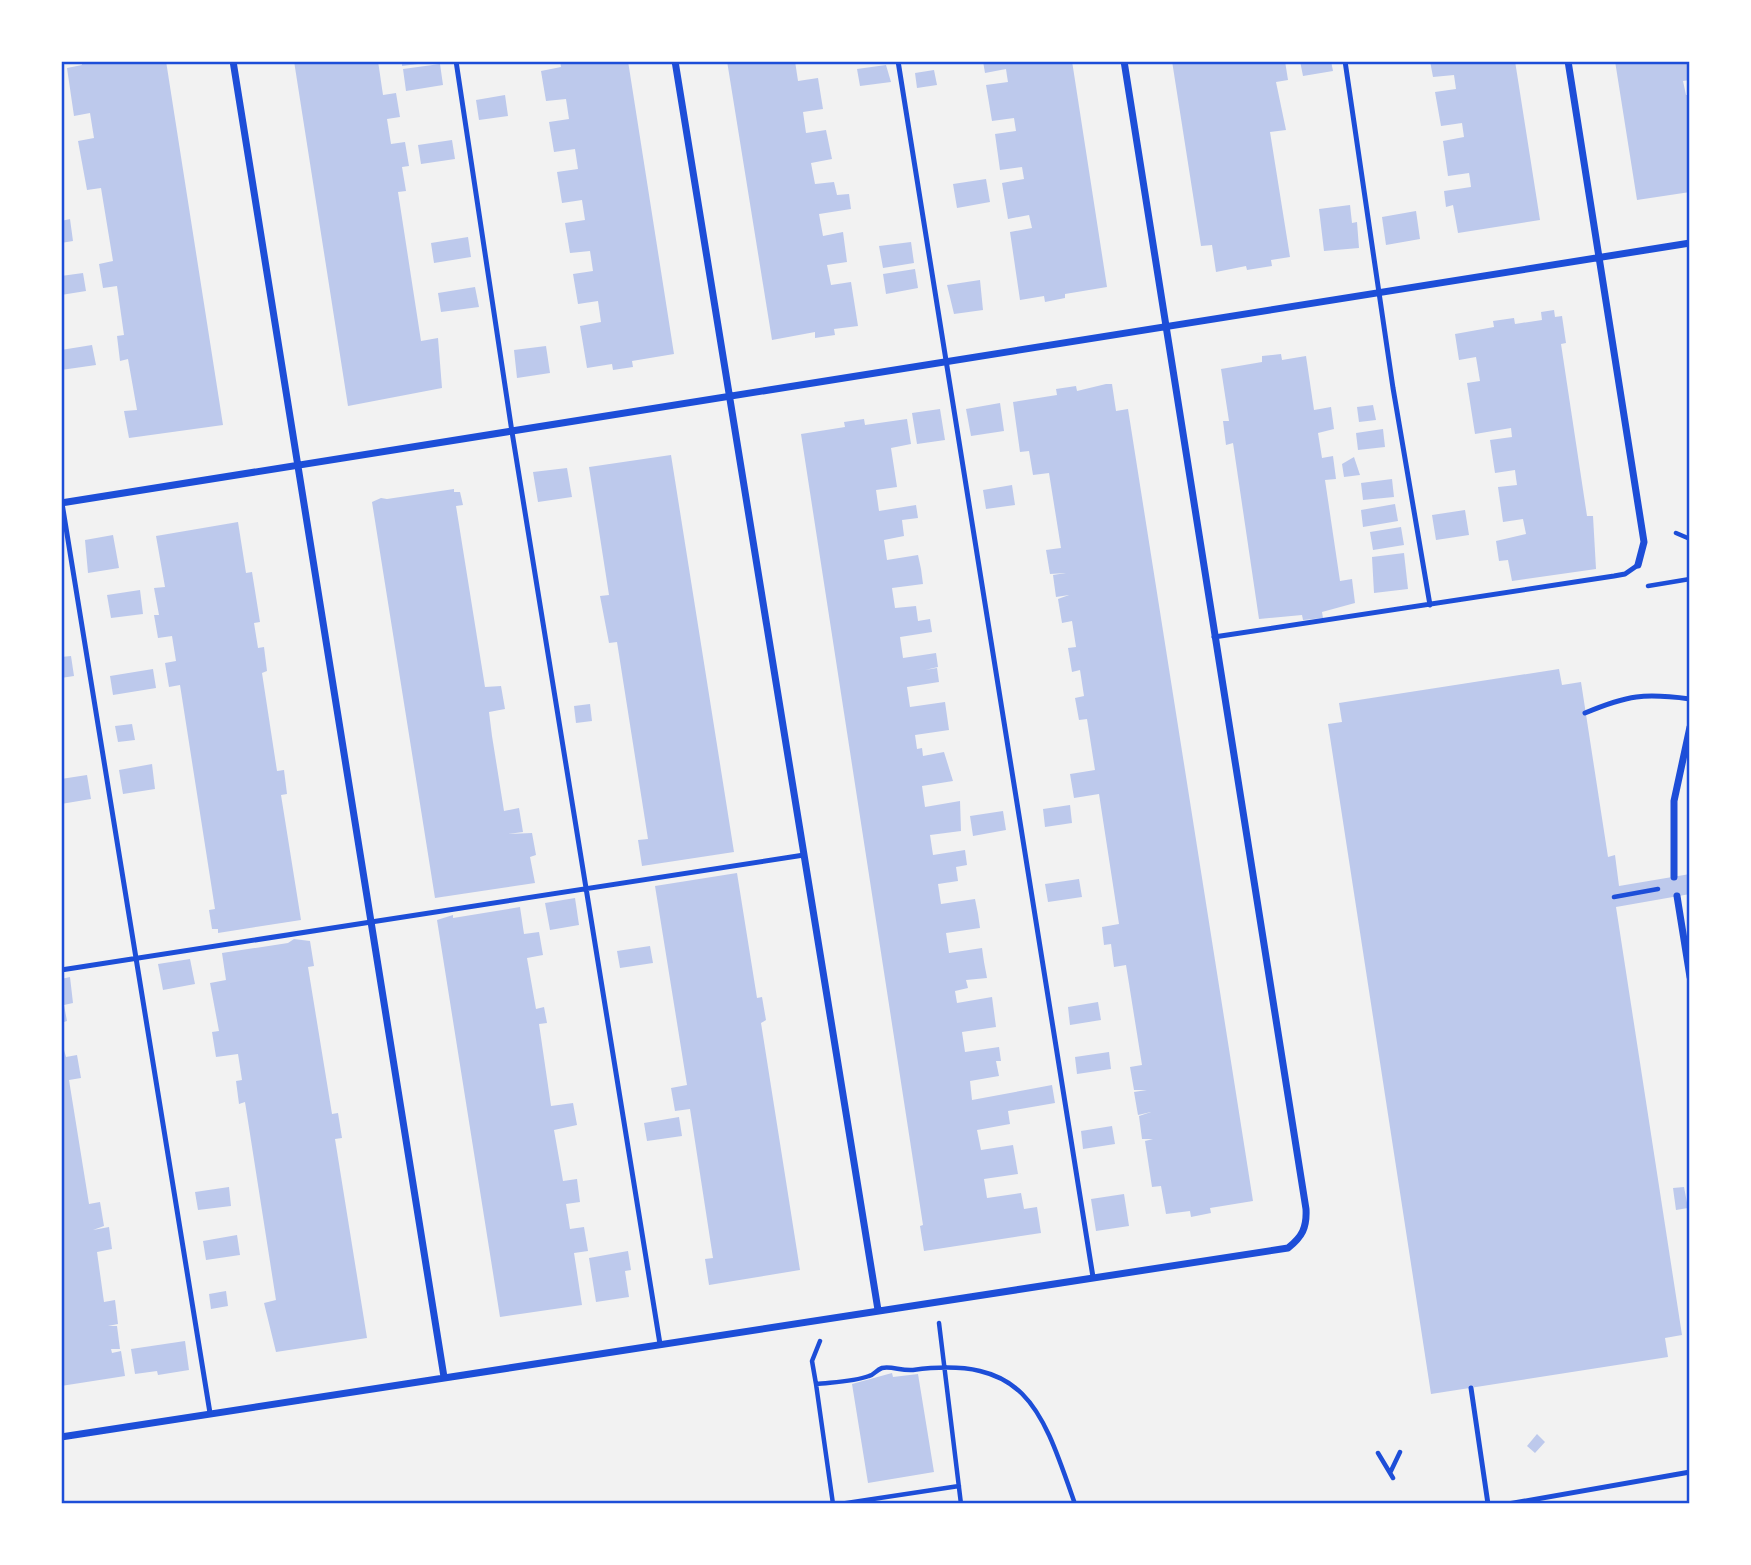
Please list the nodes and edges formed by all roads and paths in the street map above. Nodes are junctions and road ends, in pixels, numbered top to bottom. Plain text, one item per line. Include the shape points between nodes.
1 (233, 61) edge
2 (456, 61) edge
3 (675, 61) edge
4 (898, 61) edge
5 (1124, 61) edge
6 (1345, 61) edge
7 (1568, 61) edge
8 (1690, 243) edge
9 (1599, 258) junction
10 (1380, 294) junction
11 (1164, 328) junction
12 (947, 364) junction
13 (729, 398) junction
14 (512, 432) junction
15 (297, 466) junction
16 (62, 501) edge
17 (1676, 533) dead end
18 (1690, 539) edge
19 (1637, 565) joint
20 (1690, 579) edge
21 (1646, 587) dead end
22 (1430, 605) junction
23 (1214, 638) junction
24 (1690, 699) edge
25 (1586, 713) dead end
26 (1690, 727) edge
27 (804, 855) junction
28 (1674, 877) dead end
29 (585, 888) junction
30 (1665, 888) dead end
31 (1676, 896) dead end
32 (1614, 897) dead end
33 (371, 922) junction
34 (136, 959) junction
35 (61, 970) edge
36 (1690, 977) edge
37 (1093, 1277) junction
38 (936, 1301) junction
39 (878, 1310) junction
40 (815, 1319) junction
41 (660, 1343) junction
42 (944, 1366) junction
43 (444, 1377) junction
44 (816, 1384) junction
45 (1471, 1388) dead end
46 (210, 1413) junction
47 (61, 1437) edge
48 (1400, 1452) dead end
49 (1378, 1453) dead end
50 (1690, 1472) edge
51 (959, 1486) junction
52 (833, 1504) edge
53 (840, 1504) edge
54 (961, 1504) edge
55 (1075, 1504) edge
56 (1488, 1504) edge
57 (1508, 1504) edge

1 - 15 street
2 - 14 lane
3 - 13 street
4 - 12 lane
5 - 11 street
6 - 10 lane
7 - 9 street
8 - 9 street
9 - 10 street
9 - 19 street via 1644,542
10 - 11 street
10 - 22 lane
11 - 12 street
11 - 23 street
12 - 13 street
12 - 37 lane
13 - 14 street
13 - 27 street
14 - 15 street
14 - 29 lane
15 - 16 street
15 - 33 street
16 - 34 lane
17 - 18 path
19 - 22 lane via 1625,574
20 - 21 path
22 - 23 lane
23 - 37 street via 1306,1209 1305,1228 1288,1248
24 - 25 lane via 1650,694 1618,699
26 - 28 street via 1674,802
27 - 29 lane
27 - 39 street
29 - 33 lane
29 - 41 lane
30 - 32 path
31 - 36 street
33 - 34 lane
33 - 43 street
34 - 35 lane
34 - 46 lane
37 - 38 street
38 - 39 street
38 - 42 path
39 - 40 street
40 - 41 street
40 - 44 path via 821,1344 812,1361
41 - 43 street
42 - 44 path via 898,1371 890,1367 871,1376
42 - 51 path
42 - 55 path via 989,1372 1025,1396 1054,1444
43 - 46 street
44 - 52 path
45 - 56 lane
46 - 47 street
48 - 49 path via 1391,1475
50 - 57 lane
51 - 53 path
51 - 54 path

